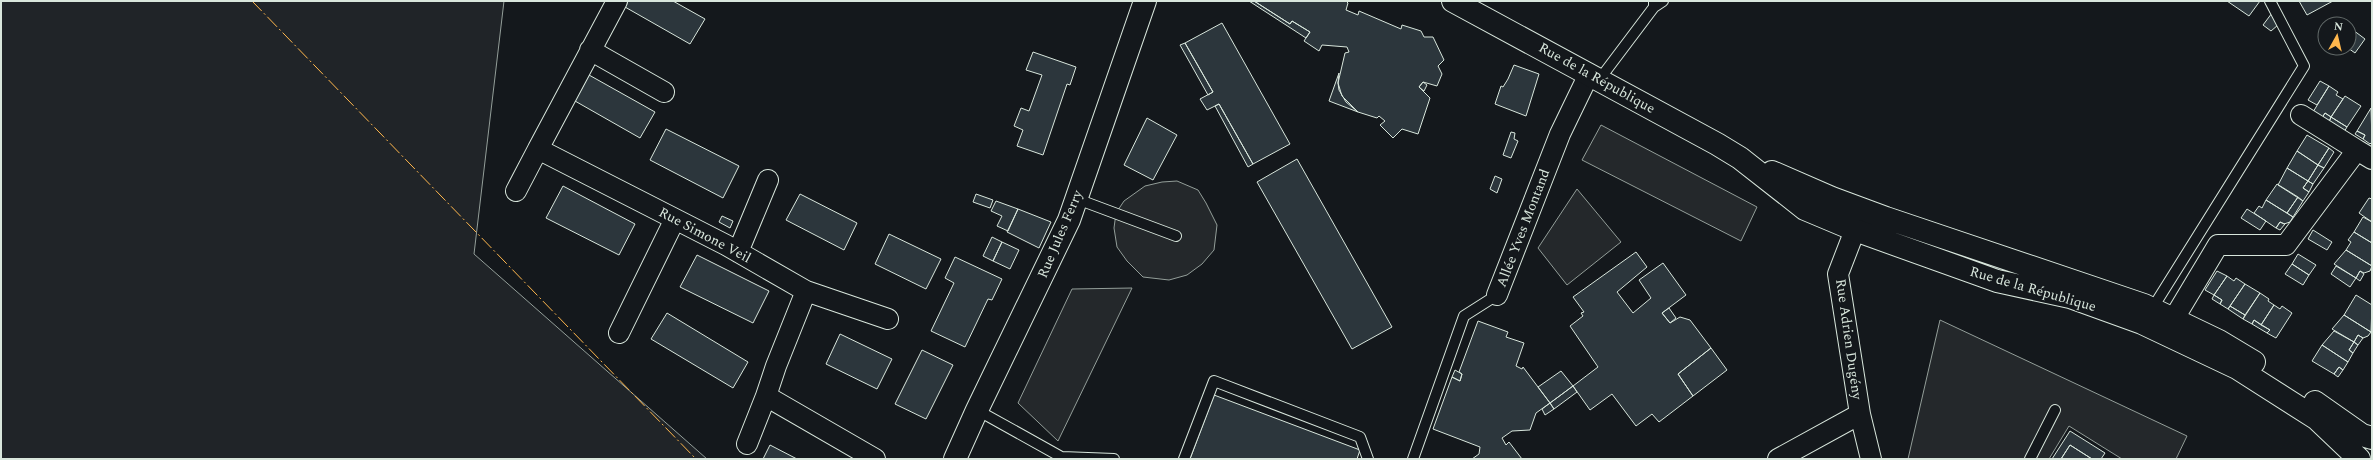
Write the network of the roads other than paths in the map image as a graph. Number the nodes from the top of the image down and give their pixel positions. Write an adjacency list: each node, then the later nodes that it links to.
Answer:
1 (617, 1): 7 (street)
2 (1145, 1): 16 (main road, Rue Jules Ferry)
3 (1453, 1): 8 (main road, Rue de la République)
4 (1663, 1): 6 (lane)
5 (2270, 1): 24 (lane)
6 (1654, 4): 8 (lane)
7 (590, 50): 9 (street); 11 (street)
8 (1594, 77): 13 (main road, Rue de la République); 23 (street, Allée Yves Montand)
9 (664, 92)
10 (2301, 115): 12 (street)
11 (538, 149): 15 (street); 18 (street, Rue Simone Veil)
12 (2364, 155): 26 (street)
13 (1740, 158): 17 (main road, Rue de la République); 19 (main road, Rue de la République)
14 (768, 180): 21 (street)
15 (516, 191)
16 (1077, 199): 20 (lane); 29 (main road, Rue Jules Ferry)
17 (1886, 218): 19 (street); 24 (main road, Rue de la République)
18 (675, 219): 21 (street, Rue Simone Veil); 27 (street)
19 (1855, 230): 24 (main road, Rue de la République); 31 (street, Rue Adrien Dugény)
20 (1176, 236)
21 (738, 252): 22 (street, Rue Simone Veil)
22 (806, 290): 25 (street, Rue Simone Veil); 28 (street)
23 (1497, 295): 40 (lane, Allée Yves Montand)
24 (2147, 316): 26 (main road, Rue de la République); 44 (main road, Rue de la République)
25 (888, 319)
26 (2173, 320): 32 (main road, Rue de la République)
27 (619, 333)
28 (766, 396): 33 (street); 35 (street)
29 (977, 410): 34 (lane); 36 (main road, Rue Jules Ferry)
30 (2055, 410): 43 (lane)
31 (1860, 414): 41 (street); 42 (street, Rue Adrien Dugény)
32 (2372, 438)
33 (747, 444)
34 (1064, 458): 37 (lane)
35 (875, 459)
36 (956, 459)
37 (1114, 459)
38 (1184, 459): 39 (lane)
39 (1368, 459)
40 (1414, 459)
41 (1778, 459)
42 (1871, 459)
43 (2030, 459)
44 (2359, 459)

